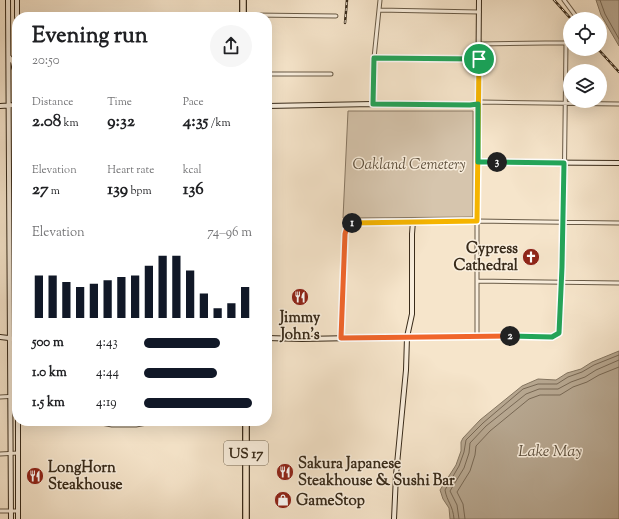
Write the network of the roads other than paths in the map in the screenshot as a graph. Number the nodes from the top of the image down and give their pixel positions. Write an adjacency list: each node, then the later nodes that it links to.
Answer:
1 (8, 0): 16 (street)
2 (17, 0): 8 (street)
3 (243, 0): 9 (highway)
4 (380, 0): 7 (street)
5 (479, 0): 10 (street)
6 (564, 0): 11 (street)
7 (379, 10): 10 (street); 17 (street)
8 (17, 12)
9 (243, 12)
10 (479, 12): 15 (street)
11 (573, 12)
12 (272, 16): 13 (street)
13 (336, 16)
14 (563, 43): 15 (street)
15 (479, 44): 18 (street)
16 (9, 58): 19 (street); 27 (street)
17 (374, 58): 18 (street); 23 (street)
18 (479, 59): 24 (street)
19 (12, 61)
20 (272, 74): 21 (street)
21 (331, 74)
22 (563, 103): 24 (street)
23 (373, 104): 24 (street); 29 (street)
24 (478, 104): 31 (street)
25 (607, 104): 26 (street)
26 (619, 104)
27 (10, 105): 28 (street); 43 (street)
28 (0, 106)
29 (272, 106)
30 (565, 108): 32 (street)
31 (478, 162): 32 (street); 35 (street)
32 (564, 163): 33 (street); 36 (street)
33 (619, 164)
34 (413, 221): 35 (street); 44 (street); 46 (street)
35 (477, 221): 36 (street); 38 (street)
36 (563, 223): 37 (street); 39 (street)
37 (619, 223)
38 (477, 281): 39 (street); 41 (street)
39 (561, 281): 40 (street); 41 (street)
40 (619, 283)
41 (477, 336): 44 (street)
42 (0, 337): 43 (street)
43 (10, 337): 48 (street)
44 (406, 337): 46 (street); 60 (street)
45 (272, 338): 46 (street)
46 (341, 338)
47 (0, 397): 48 (street)
48 (10, 397): 53 (street)
49 (18, 426): 51 (street)
50 (246, 426): 59 (highway, US 17)
51 (18, 453): 53 (street); 56 (street)
52 (0, 454): 53 (street)
53 (11, 454): 55 (street)
54 (0, 511): 55 (street)
55 (10, 511): 56 (street); 57 (street)
56 (18, 511): 58 (street)
57 (10, 519)
58 (18, 519)
59 (246, 519)
60 (394, 519)

